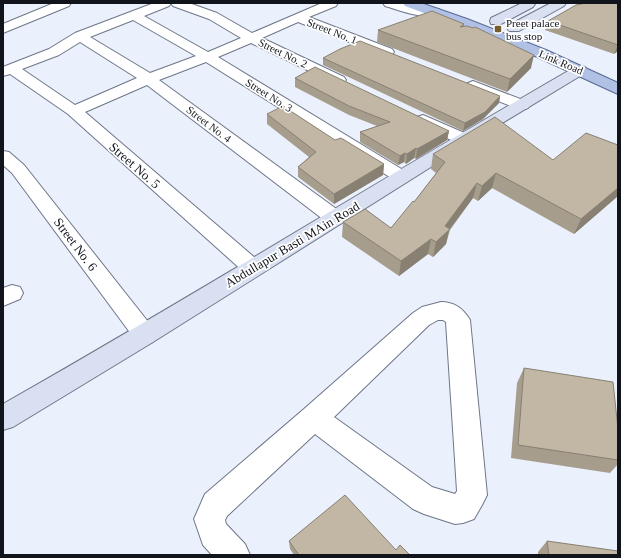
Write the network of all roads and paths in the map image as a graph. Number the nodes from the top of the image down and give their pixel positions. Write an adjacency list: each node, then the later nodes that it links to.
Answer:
1 (65, 3): 14 (street)
2 (164, 3): 10 (street)
3 (177, 3): 16 (street, Street No. 2)
4 (332, 3): 11 (street)
5 (389, 3): 9 (street)
6 (532, 3): 12 (street)
7 (414, 4): 9 (main road)
8 (556, 4): 13 (street)
9 (436, 6): 12 (main road, Link Road); 21 (main road, Link Road)
10 (134, 16): 15 (street); 18 (street, Street No. 3)
11 (299, 18): 16 (street); 19 (street, Street No. 1)
12 (496, 21): 13 (main road, Link Road)
13 (514, 28): 17 (main road, Link Road)
14 (3, 29)
15 (80, 36): 20 (street); 22 (street, Street No. 4)
16 (251, 38): 18 (street); 24 (street, Street No. 2)
17 (548, 42)
18 (207, 57): 22 (street); 31 (street, Street No. 3)
19 (403, 58)
20 (8, 70): 27 (street, Street No. 5)
21 (580, 70): 25 (main road, Link Road); 26 (street, Abdullapur Basti MAin Road)
22 (148, 79): 27 (street); 32 (street, Street No. 4)
23 (463, 82): 26 (street)
24 (352, 86)
25 (618, 89)
26 (522, 105): 29 (street, Abdullapur Basti MAin Road)
27 (74, 112): 33 (street, Street No. 5)
28 (408, 113): 29 (street)
29 (463, 139): 31 (street, Abdullapur Basti MAin Road)
30 (3, 156): 34 (street, Street No. 6)
31 (402, 177): 32 (street, Abdullapur Basti MAin Road)
32 (335, 218): 33 (street, Abdullapur Basti MAin Road)
33 (253, 268): 34 (street, Abdullapur Basti MAin Road)
34 (145, 335): 35 (street, Abdullapur Basti MAin Road)
35 (3, 418)
36 (314, 418): 36 (street); 37 (street)
37 (234, 555)

